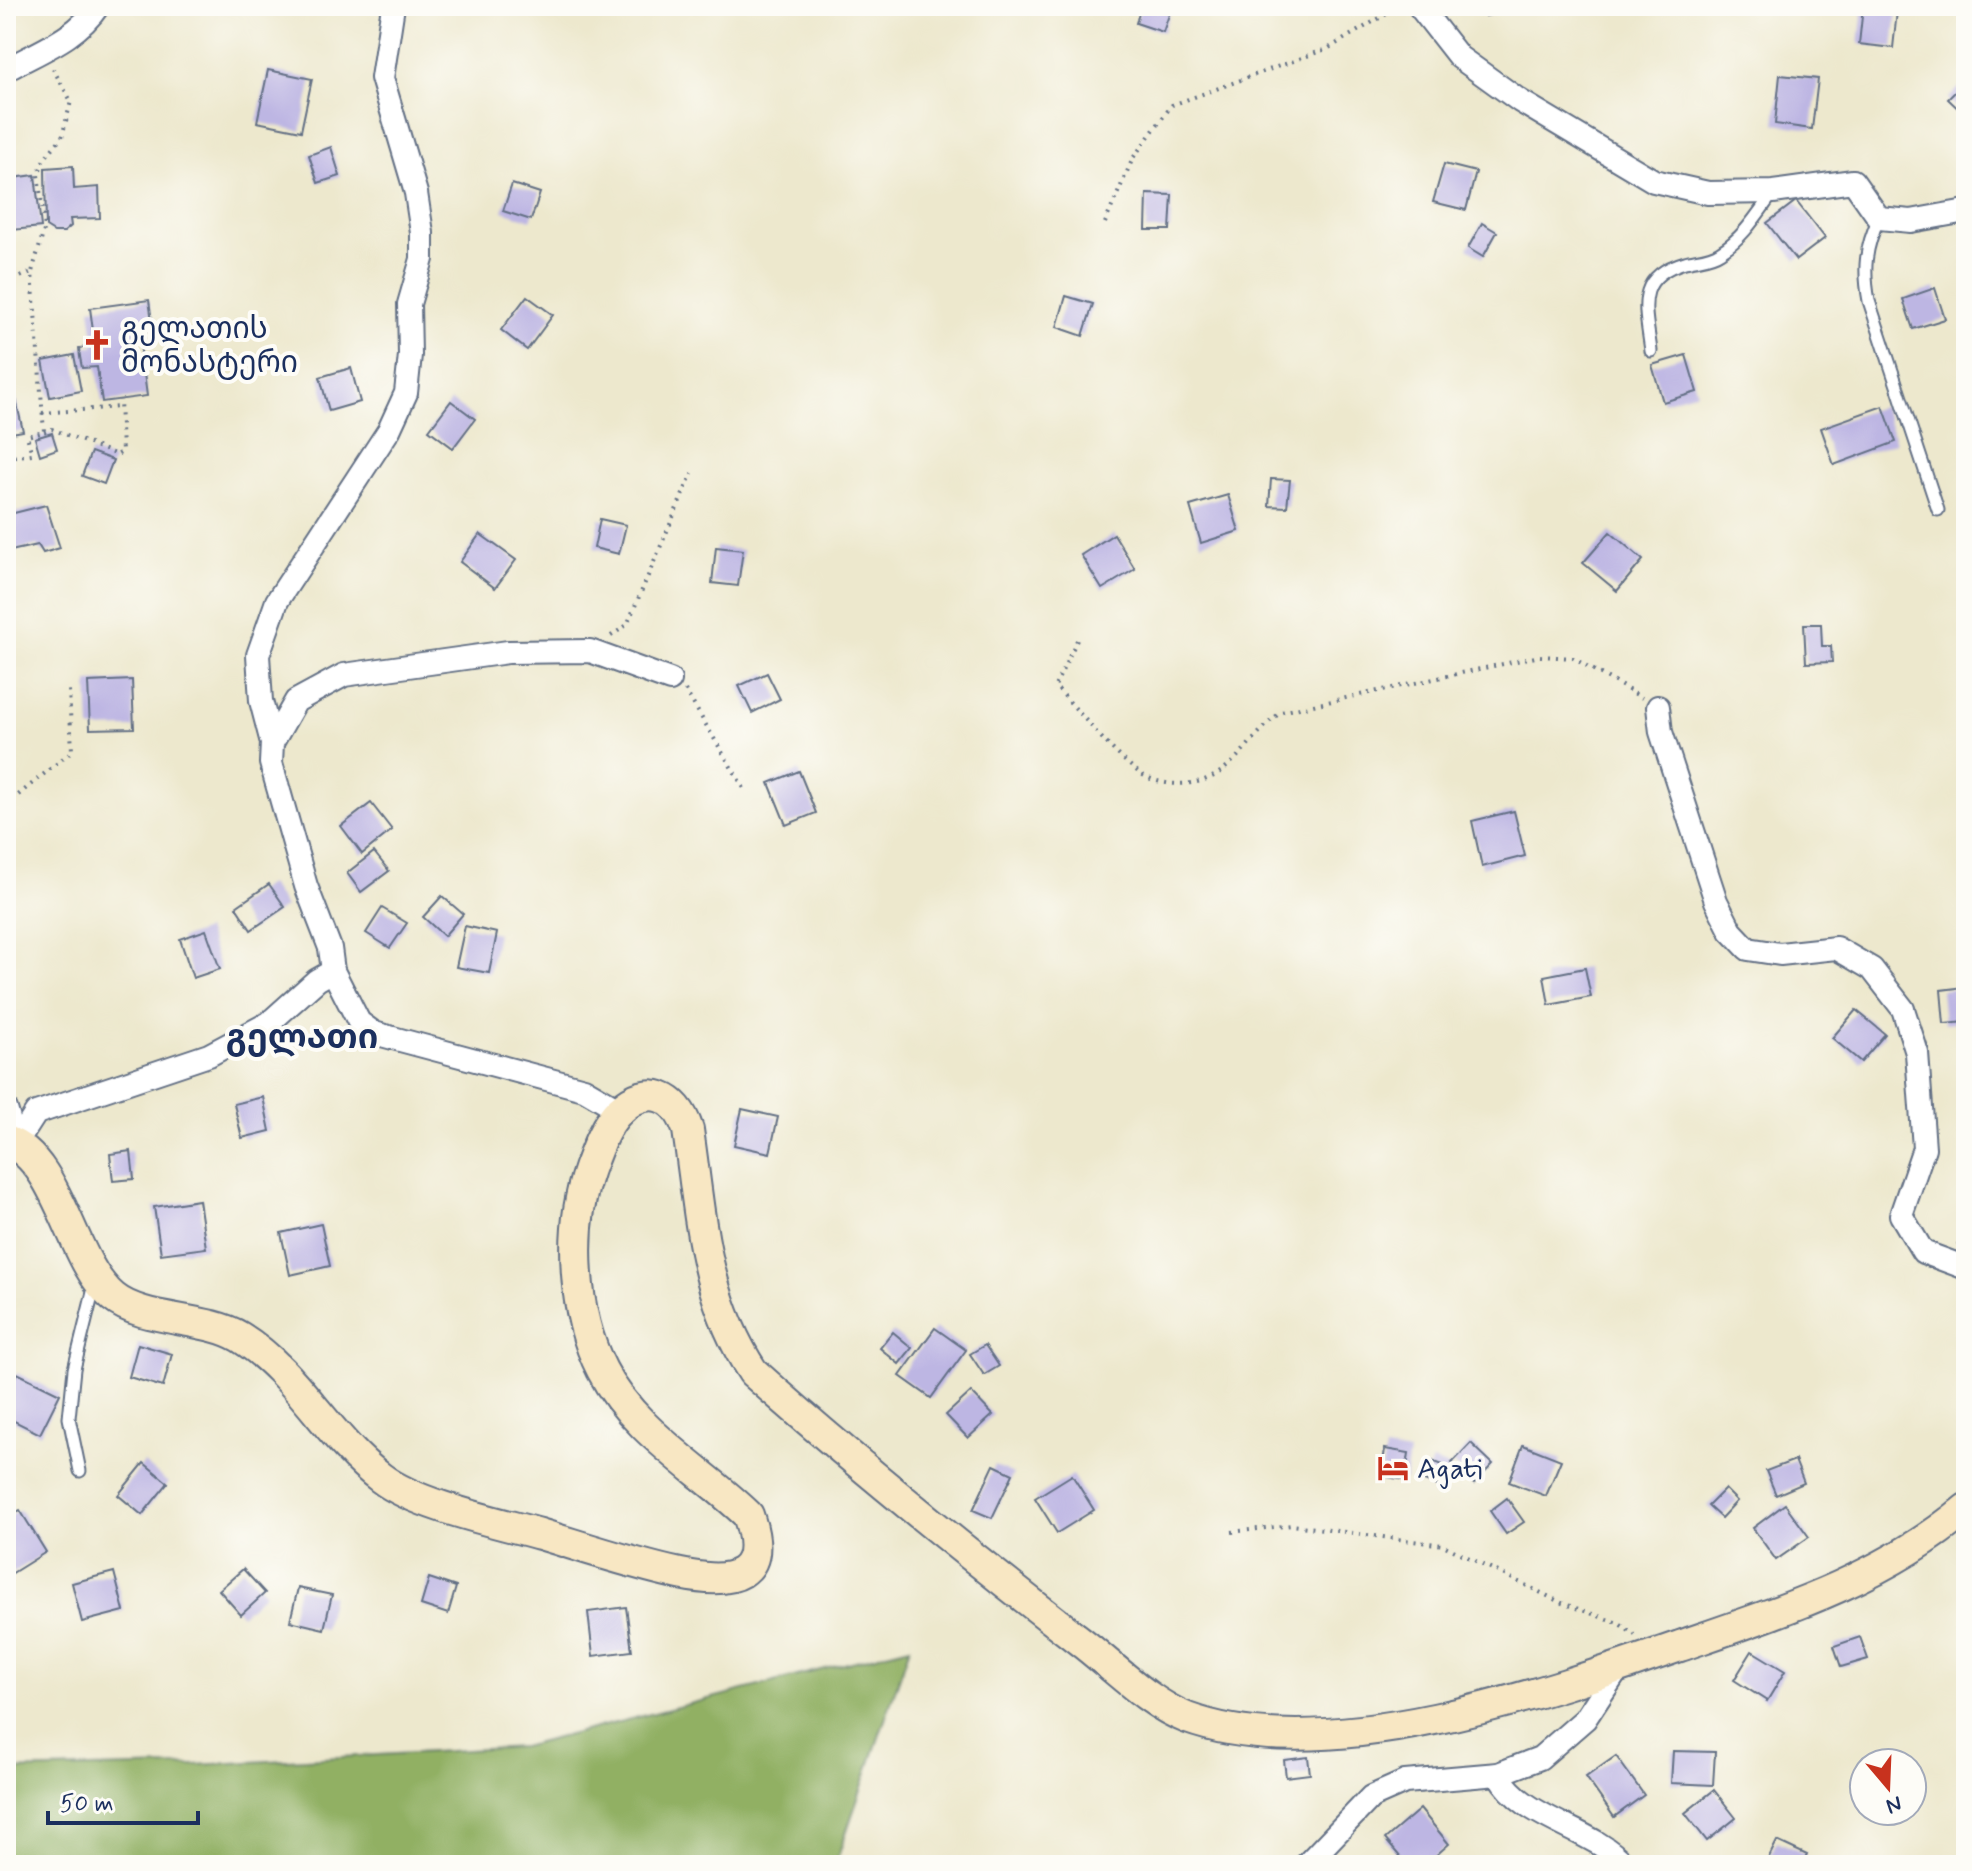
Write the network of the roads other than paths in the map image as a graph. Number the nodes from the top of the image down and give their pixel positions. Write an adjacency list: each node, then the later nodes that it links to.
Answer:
1 (98, 6): 4 (street)
2 (393, 6): 12 (street)
3 (1419, 6): 5 (street)
4 (6, 70)
5 (1773, 192): 7 (street); 8 (lane)
6 (1966, 211): 7 (street)
7 (1879, 218): 9 (lane)
8 (1651, 351)
9 (1938, 510)
10 (670, 680): 12 (street)
11 (1658, 707): 17 (street)
12 (272, 743): 13 (street)
13 (333, 971): 15 (street); 16 (street)
14 (6, 1109): 16 (street)
15 (620, 1110): 18 (street); 21 (street)
16 (11, 1142): 18 (street)
17 (1966, 1268)
18 (97, 1280): 19 (lane)
19 (80, 1471)
20 (1966, 1509): 21 (street)
21 (1618, 1669): 22 (street)
22 (1498, 1774): 23 (street); 24 (street)
23 (1306, 1865)
24 (1625, 1865)

